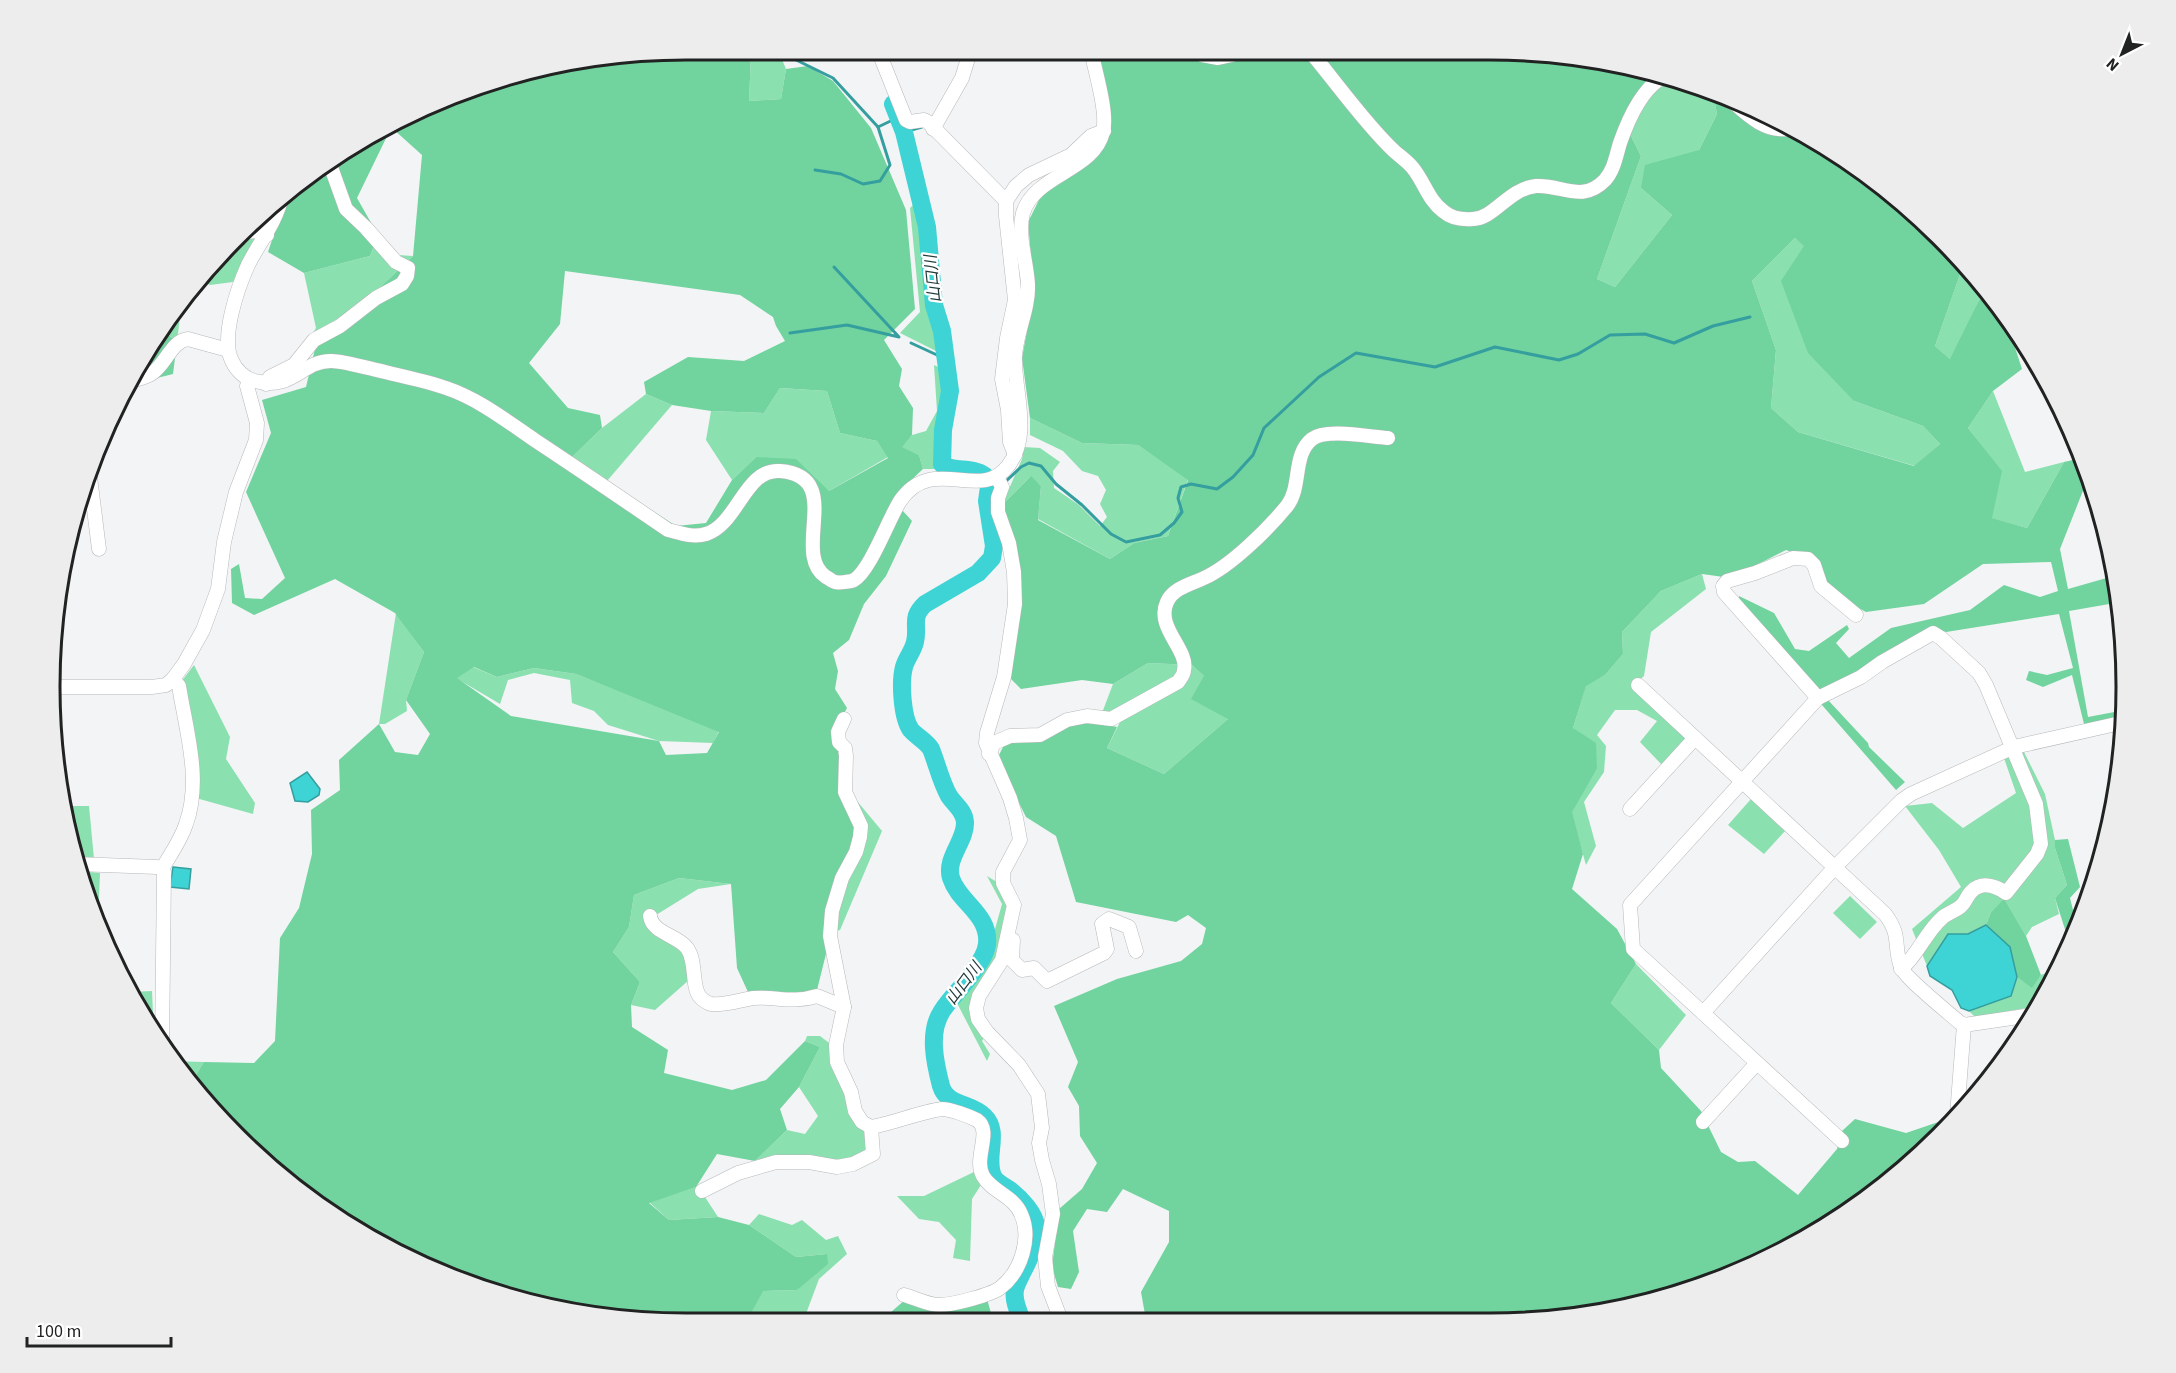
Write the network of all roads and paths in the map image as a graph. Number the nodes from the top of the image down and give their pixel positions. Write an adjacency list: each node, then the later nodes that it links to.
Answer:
1 (882, 60): 7 (street)
2 (967, 60): 7 (street)
3 (1093, 60): 9 (street)
4 (1317, 60): 5 (street)
5 (1656, 82)
6 (1759, 121): 8 (street)
7 (933, 129): 11 (street)
8 (1775, 129)
9 (1104, 131): 11 (street); 20 (street)
10 (332, 170): 18 (street)
11 (1006, 201): 20 (street)
12 (278, 211): 14 (street)
13 (256, 231): 14 (street)
14 (267, 235): 15 (street)
15 (228, 350): 16 (street); 17 (street)
16 (142, 377)
17 (249, 380): 18 (street); 25 (street)
18 (266, 384): 21 (street)
19 (1388, 438): 33 (street)
20 (1015, 455): 21 (street)
21 (999, 482): 33 (street)
22 (92, 490): 23 (street)
23 (99, 549)
24 (1856, 615): 28 (street)
25 (173, 679): 27 (street); 38 (street)
26 (1638, 685): 31 (street)
27 (60, 687)
28 (1818, 698): 32 (street); 34 (street)
29 (844, 719): 43 (street)
30 (2115, 725): 32 (street)
31 (1695, 738): 34 (street); 35 (street)
32 (2014, 747): 37 (street); 42 (street)
33 (989, 754): 40 (street)
34 (1741, 782): 37 (street); 44 (street)
35 (1630, 809)
36 (86, 864): 38 (street)
37 (1835, 867): 42 (street); 44 (street)
38 (162, 869): 47 (street)
39 (650, 916): 43 (street)
40 (1008, 935): 41 (street); 55 (street)
41 (1136, 951)
42 (1901, 969): 46 (street)
43 (844, 1007): 51 (street)
44 (1703, 1013): 48 (street)
45 (2022, 1017): 46 (street)
46 (1964, 1025): 49 (street)
47 (162, 1029)
48 (1757, 1063): 50 (street); 52 (street)
49 (1958, 1103)
50 (1703, 1122)
51 (871, 1126): 53 (street); 54 (street)
52 (1842, 1141)
53 (702, 1191)
54 (1025, 1249): 55 (street); 56 (street)
55 (1045, 1257): 57 (street)
56 (904, 1295)
57 (1058, 1313)

